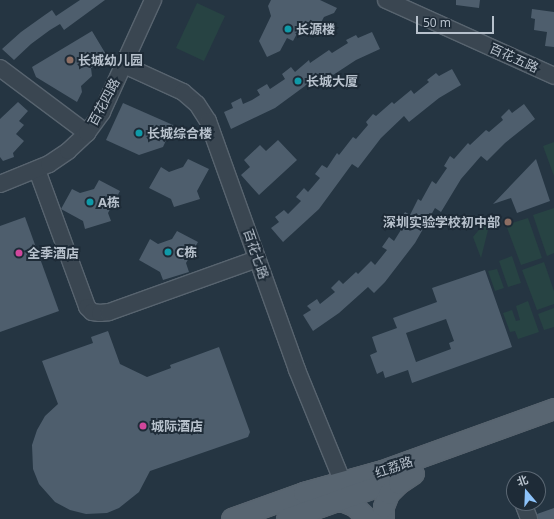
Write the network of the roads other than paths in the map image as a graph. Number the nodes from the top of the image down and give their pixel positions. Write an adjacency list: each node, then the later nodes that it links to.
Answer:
1 (153, 0): 4 (street, 百花四路)
2 (386, 0): 3 (street, 百花五路)
3 (412, 5): 6 (street, 百花五路)
4 (124, 65): 7 (street, 百花四路); 10 (street, 百花七路)
5 (0, 68): 7 (street)
6 (554, 76)
7 (87, 133): 8 (street, 百花四路)
8 (37, 170): 9 (street, 百花四路); 10 (street)
9 (0, 184)
10 (257, 259): 14 (street, 百花七路)
11 (554, 408): 14 (main road, 红荔路)
12 (554, 423): 13 (main road, 红荔路)
13 (414, 474): 15 (main road, 红荔路); 19 (main road)
14 (343, 482): 16 (main road, 红荔路)
15 (333, 502): 17 (main road, 红荔路); 18 (main road)
16 (232, 519)
17 (287, 519)
18 (368, 519)
19 (384, 519)

